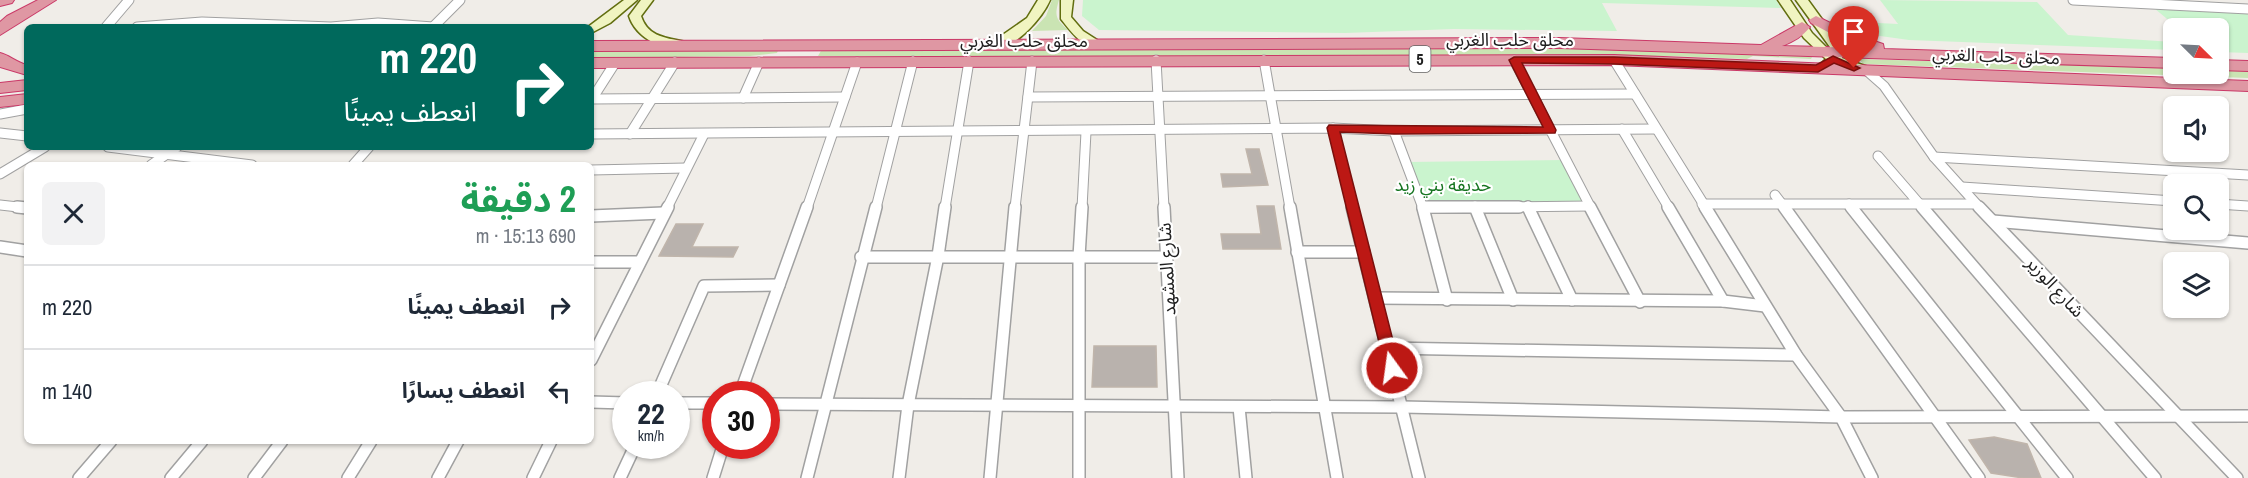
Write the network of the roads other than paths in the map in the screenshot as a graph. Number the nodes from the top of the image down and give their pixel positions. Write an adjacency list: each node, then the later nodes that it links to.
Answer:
1 (7, 0): 11 (highway)
2 (33, 0): 14 (highway)
3 (50, 0): 23 (highway)
4 (129, 0): 16 (street)
5 (460, 0): 21 (street)
6 (631, 0): 22 (main road)
7 (647, 0): 26 (main road)
8 (1044, 0): 25 (main road)
9 (1067, 0): 24 (main road)
10 (2073, 0): 13 (street)
11 (0, 3)
12 (1787, 4): 15 (main road); 15 (main road)
13 (2247, 9)
14 (0, 12)
15 (1807, 14): 29 (highway); 30 (main road); 30 (main road); 31 (highway)
16 (109, 24)
17 (176, 24): 18 (street)
18 (254, 24)
19 (366, 24): 20 (street)
20 (392, 24)
21 (436, 24)
22 (594, 28)
23 (0, 30)
24 (1093, 43): 25 (highway, محلق حلب الغربي / 5); 29 (highway, محلق حلب الغربي / 5)
25 (998, 44): 27 (highway, محلق حلب الغربي / 5)
26 (686, 45): 27 (highway, محلق حلب الغربي / 5); 28 (highway, محلق حلب الغربي / 5)
27 (790, 45): 45 (highway)
28 (594, 46)
29 (1747, 49): 30 (highway, محلق حلب الغربي / 5)
30 (1830, 54): 31 (highway, محلق حلب الغربي / 5); 49 (main road); 51 (main road)
31 (1930, 57): 46 (highway, محلق حلب الغربي / 5)
32 (0, 58): 50 (highway)
33 (1156, 60): 34 (highway, محلق حلب الغربي / 5); 39 (highway, محلق حلب الغربي / 5); 58 (street, شارع المشهد)
34 (1264, 60): 35 (highway, محلق حلب الغربي / 5); 56 (street)
35 (1514, 60): 36 (highway, محلق حلب الغربي / 5); 59 (street)
36 (1614, 60): 49 (highway, محلق حلب الغربي / 5); 55 (street)
37 (913, 61): 38 (highway, محلق حلب الغربي / 5); 42 (highway, محلق حلب الغربي / 5); 81 (street)
38 (969, 61): 39 (highway, محلق حلب الغربي / 5); 76 (street)
39 (1032, 61): 61 (street)
40 (675, 62): 44 (highway, محلق حلب الغربي / 5); 45 (highway, محلق حلب الغربي / 5); 62 (street)
41 (759, 62): 42 (highway, محلق حلب الغربي / 5); 45 (highway, محلق حلب الغربي / 5); 63 (street)
42 (857, 62): 60 (street)
43 (594, 63): 44 (highway, محلق حلب الغربي / 5)
44 (615, 63): 57 (street)
45 (724, 63)
46 (2163, 63)
47 (2229, 64): 48 (highway)
48 (2248, 65)
49 (1818, 68): 51 (highway, محلق حلب الغربي / 5)
50 (24, 69)
51 (1867, 71): 53 (highway, محلق حلب الغربي / 5); 92 (street, شارع الوزير)
52 (24, 84): 54 (highway)
53 (2248, 86)
54 (0, 88)
55 (1635, 94): 59 (street); 71 (street)
56 (1269, 95): 58 (street); 59 (street); 72 (street)
57 (594, 96)
58 (1158, 96): 61 (street); 74 (street, شارع المشهد)
59 (1534, 96): 73 (street)
60 (845, 97): 63 (street); 80 (street)
61 (1028, 97): 77 (street)
62 (653, 98): 63 (street); 65 (street); 83 (street)
63 (743, 98)
64 (24, 99): 66 (highway)
65 (594, 99)
66 (0, 102)
67 (24, 110): 68 (street)
68 (0, 114)
69 (1334, 128): 72 (street); 75 (street); 125 (street)
70 (1622, 129): 71 (street); 73 (street); 138 (street)
71 (1656, 129): 106 (street)
72 (1276, 130): 74 (street); 124 (street)
73 (1550, 130): 75 (street); 112 (street)
74 (1160, 131): 78 (street); 130 (street, شارع المشهد)
75 (1394, 131): 117 (street)
76 (956, 132): 77 (street); 81 (street); 126 (street)
77 (1022, 132): 78 (street); 127 (street)
78 (1086, 132): 129 (street)
79 (0, 133): 85 (street)
80 (834, 133): 81 (street); 84 (street); 133 (street)
81 (895, 133): 128 (street)
82 (594, 134): 83 (street)
83 (630, 134): 84 (street)
84 (704, 134): 97 (street)
85 (24, 136)
86 (39, 150): 96 (street)
87 (133, 150): 90 (street)
88 (172, 150): 90 (street)
89 (366, 150): 95 (street)
90 (166, 154): 93 (street); 94 (street)
91 (1878, 156): 108 (street)
92 (1934, 157): 101 (street); 102 (street, شارع الوزير)
93 (155, 162)
94 (229, 162)
95 (356, 162)
96 (5, 167): 98 (street); 100 (street)
97 (686, 168): 99 (street); 118 (street)
98 (24, 170)
99 (594, 170)
100 (0, 174)
101 (2248, 175)
102 (1962, 187): 104 (street); 109 (street, شارع الوزير)
103 (1776, 195): 115 (street)
104 (2163, 200)
105 (0, 204): 116 (street)
106 (1702, 204): 115 (street); 140 (street)
107 (1849, 204): 108 (street); 115 (street); 157 (street)
108 (1918, 204): 109 (street); 161 (street)
109 (1977, 204): 120 (street, شارع الوزير)
110 (2229, 205): 113 (street)
111 (1528, 206): 112 (street); 114 (street); 137 (street)
112 (1590, 206): 139 (street)
113 (2248, 206)
114 (1475, 207): 117 (street); 136 (street)
115 (1784, 207): 162 (street)
116 (24, 208)
117 (1423, 208): 135 (street)
118 (663, 213): 119 (street); 132 (street)
119 (594, 216)
120 (1993, 221): 121 (street); 158 (street, شارع الوزير)
121 (2248, 243)
122 (0, 247): 123 (street)
123 (24, 251)
124 (1297, 252): 125 (street); 154 (street)
125 (1364, 252): 134 (street)
126 (938, 256): 127 (street); 128 (street); 150 (street)
127 (1011, 256): 129 (street); 151 (street)
128 (861, 257): 149 (street)
129 (1079, 257): 130 (street); 152 (street)
130 (1167, 257): 153 (street, شارع المشهد)
131 (594, 262): 132 (street)
132 (638, 262): 142 (street)
133 (779, 285): 144 (street); 145 (street)
134 (1376, 298): 135 (street); 141 (street)
135 (1447, 300): 136 (street)
136 (1513, 300): 137 (street)
137 (1572, 300): 139 (street)
138 (1723, 301): 139 (street); 140 (street)
139 (1640, 302)
140 (1765, 306): 143 (street)
141 (1387, 348): 143 (street); 156 (street)
142 (594, 354)
143 (1796, 355): 160 (street)
144 (663, 381)
145 (745, 381)
146 (594, 402): 147 (street)
147 (612, 403)
148 (780, 404): 149 (street)
149 (825, 404): 150 (street); 179 (street)
150 (908, 405): 151 (street); 180 (street)
151 (998, 405): 152 (street); 181 (street)
152 (1080, 406): 153 (street); 182 (street)
153 (1174, 406): 155 (street); 183 (street, شارع المشهد)
154 (1325, 406): 155 (street); 156 (street); 185 (street)
155 (1239, 407): 184 (street)
156 (1402, 407): 160 (street); 186 (street)
157 (2018, 416): 161 (street); 162 (street); 189 (street)
158 (2177, 416): 159 (street); 161 (street); 191 (street, شارع الوزير)
159 (2248, 416)
160 (1841, 417): 162 (street); 187 (street)
161 (2101, 417): 190 (street)
162 (1935, 418): 188 (street)
163 (108, 444): 171 (street)
164 (199, 444): 172 (street)
165 (280, 444): 173 (street)
166 (369, 444): 174 (street)
167 (457, 444): 175 (street)
168 (550, 444): 176 (street)
169 (629, 459): 177 (street)
170 (719, 459): 178 (street)
171 (79, 478)
172 (171, 478)
173 (254, 478)
174 (348, 478)
175 (438, 478)
176 (533, 478)
177 (620, 478)
178 (712, 478)
179 (807, 478)
180 (899, 478)
181 (990, 478)
182 (1079, 478)
183 (1178, 478)
184 (1246, 478)
185 (1337, 478)
186 (1419, 478)
187 (1872, 478)
188 (1979, 478)
189 (2067, 478)
190 (2155, 478)
191 (2237, 478)

